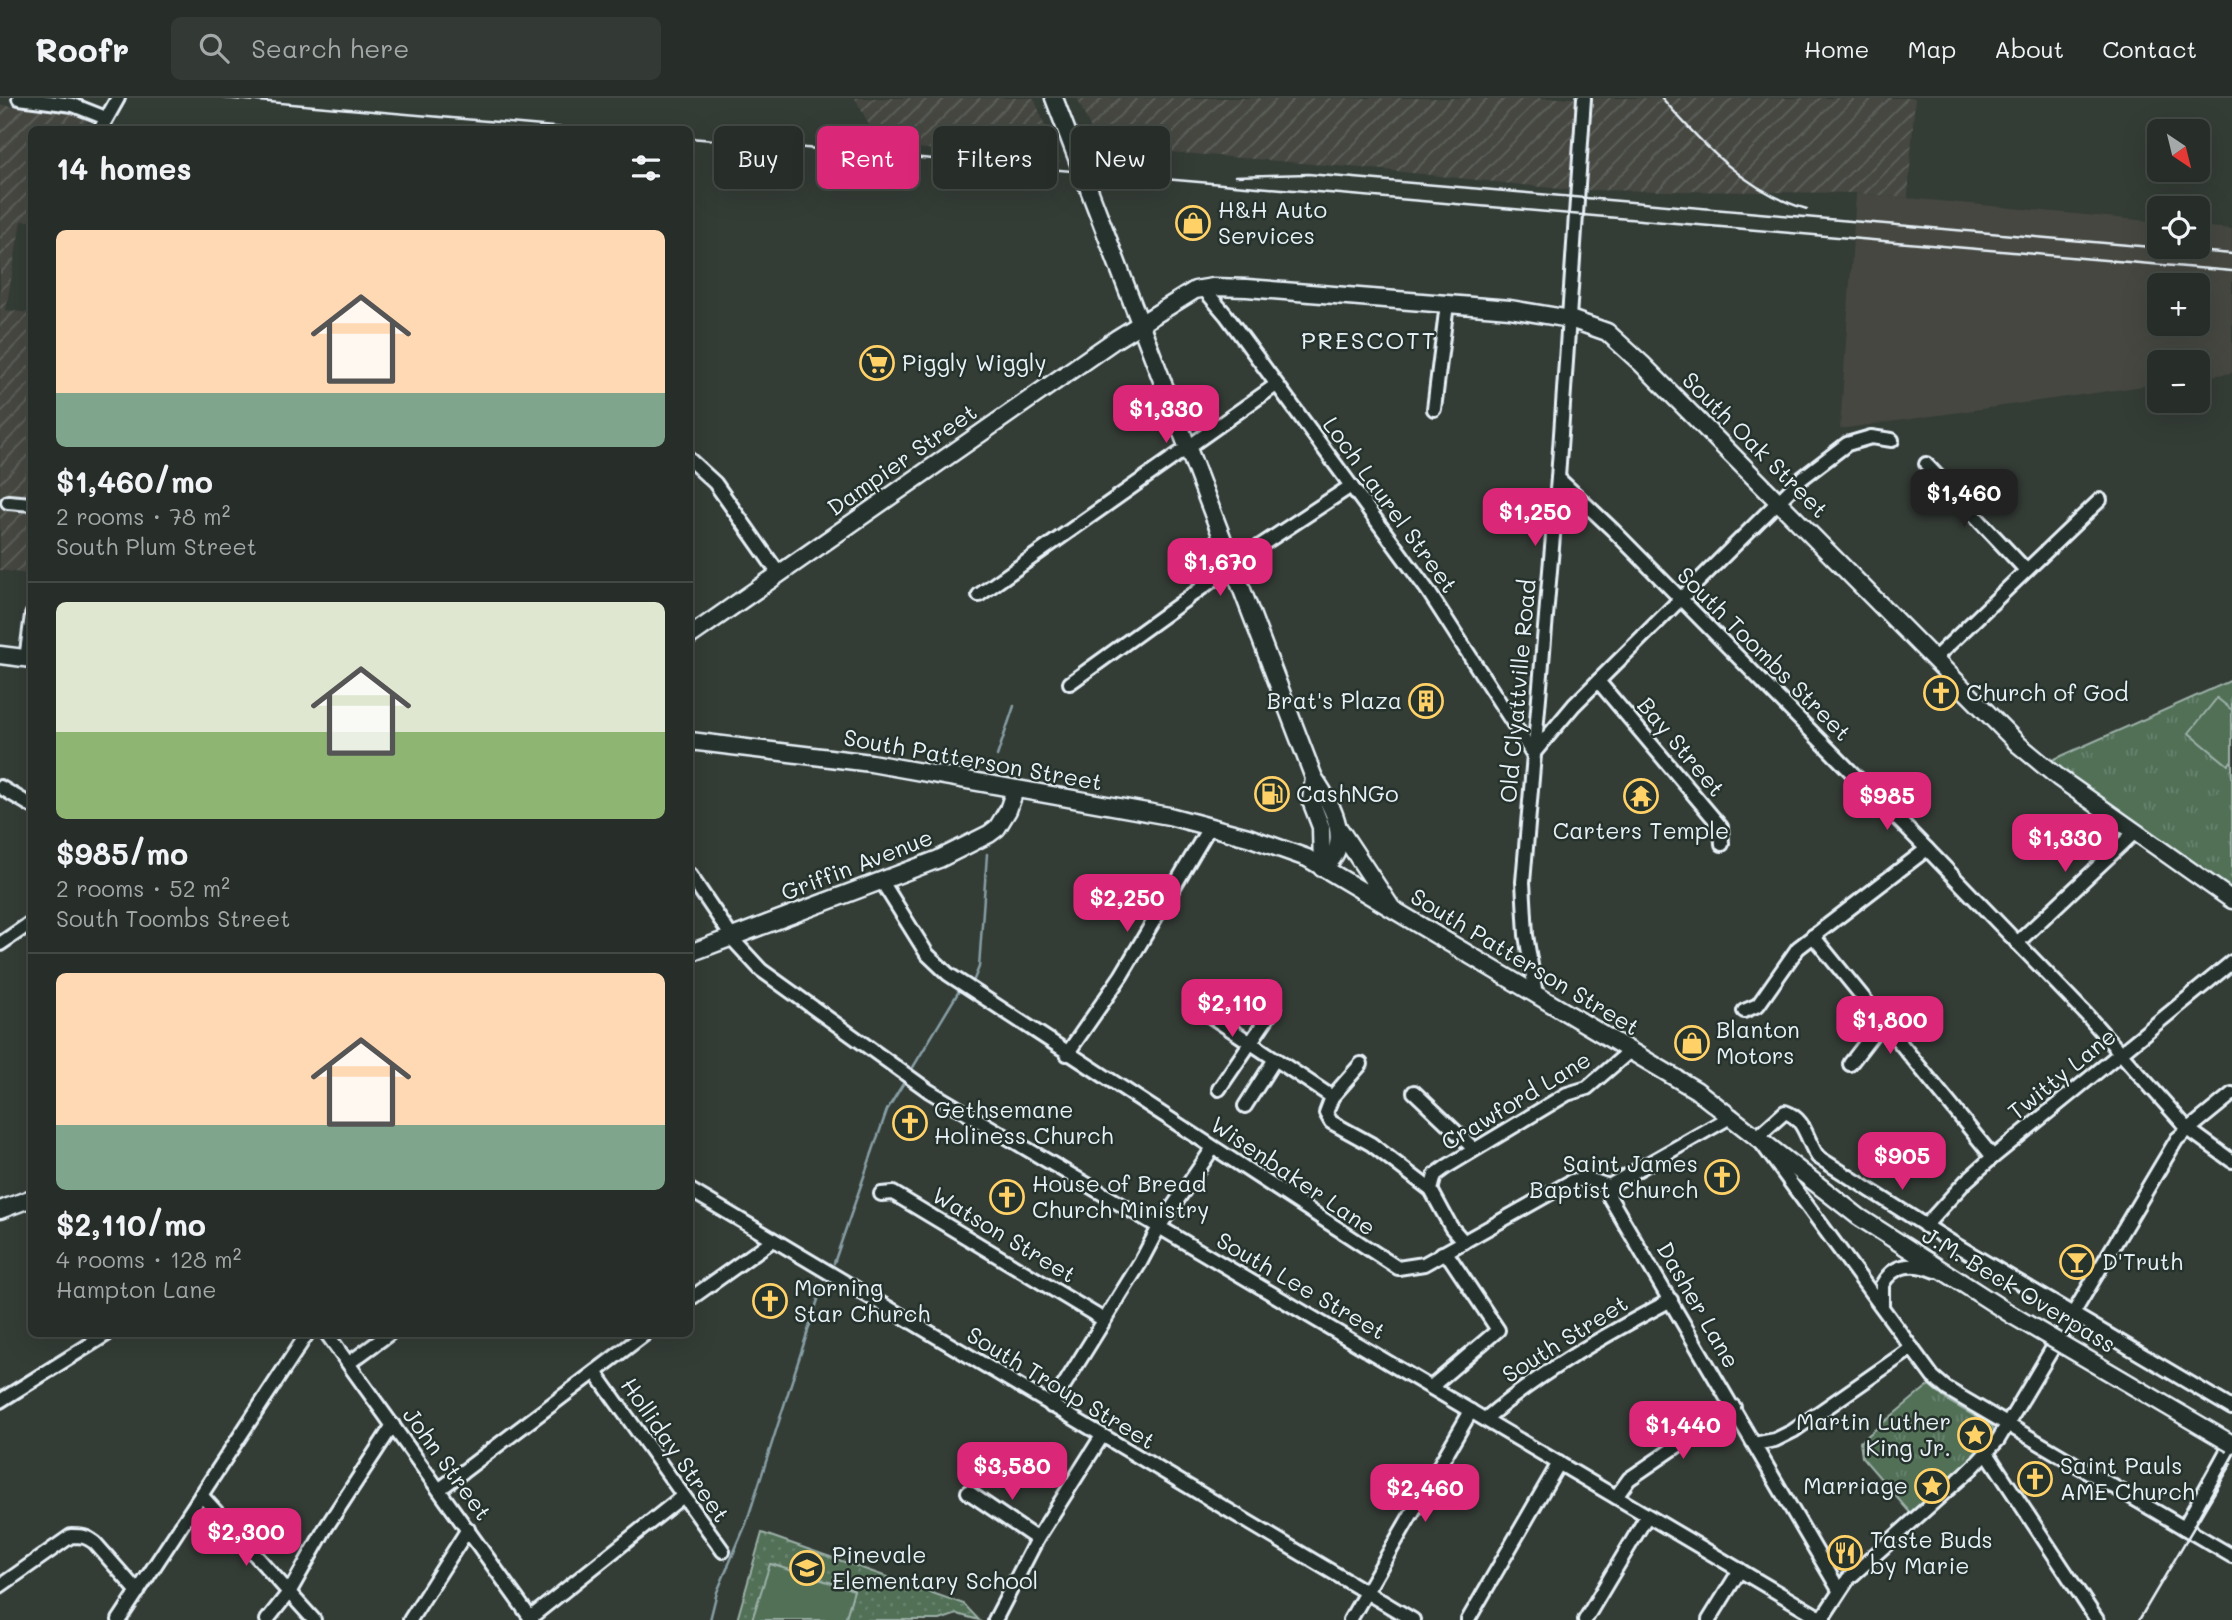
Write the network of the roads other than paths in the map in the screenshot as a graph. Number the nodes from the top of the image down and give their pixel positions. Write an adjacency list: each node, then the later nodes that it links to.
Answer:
1 (19, 98): 5 (street)
2 (118, 98): 5 (street)
3 (1054, 98): 9 (main road)
4 (1584, 98): 8 (street, Old Clyattville Road)
5 (103, 124)
6 (1203, 288): 7 (main road, South Oak Street); 9 (main road, South Oak Street); 10 (street, Loch Laurel Street)
7 (1447, 304): 8 (main road, South Oak Street); 11 (street)
8 (1570, 318): 16 (street, Old Clyattville Road); 19 (main road, South Oak Street)
9 (1142, 323): 13 (main road); 24 (main road, Dampier Street)
10 (1276, 385): 13 (street); 17 (street, Loch Laurel Street)
11 (1434, 409)
12 (1892, 440): 19 (street)
13 (1186, 448): 22 (main road); 25 (street)
14 (693, 463): 24 (street)
15 (1926, 464): 23 (street)
16 (1558, 478): 26 (street, South Toombs Street); 34 (street, Old Clyattville Road)
17 (1351, 486): 22 (street); 34 (street, Loch Laurel Street)
18 (2100, 500): 23 (street)
19 (1777, 501): 26 (street); 29 (main road, South Oak Street)
20 (8, 502): 21 (street)
21 (28, 504)
22 (1234, 568): 32 (street); 39 (main road)
23 (2025, 570): 29 (street)
24 (779, 574): 27 (main road, Dampier Street)
25 (979, 595)
26 (1679, 598): 31 (street); 42 (street, South Toombs Street)
27 (693, 634)
28 (0, 655): 30 (main road)
29 (1935, 658): 40 (main road, South Oak Street)
30 (28, 659)
31 (1598, 681): 34 (street); 41 (street, Bay Street)
32 (1070, 683)
33 (693, 741): 36 (main road, South Patterson Street)
34 (1533, 754): 56 (street, Old Clyattville Road)
35 (0, 787): 37 (street)
36 (1016, 790): 38 (main road, South Patterson Street); 46 (main road, Griffin Avenue)
37 (28, 804)
38 (1210, 826): 43 (main road, South Patterson Street); 63 (street)
39 (1329, 826): 43 (main road); 44 (main road); 48 (main road)
40 (2135, 832): 47 (main road, South Oak Street); 52 (street)
41 (1722, 845)
42 (1927, 849): 50 (street); 52 (street, South Toombs Street)
43 (1290, 851): 44 (main road, South Patterson Street)
44 (1322, 868): 48 (main road, South Patterson Street)
45 (693, 879): 51 (street, South Lee Street)
46 (881, 880): 51 (main road, Griffin Avenue); 63 (street, Wisenbaker Lane)
47 (2232, 900)
48 (1395, 912): 56 (main road, South Patterson Street)
49 (28, 925): 53 (street)
50 (1813, 936): 58 (street); 60 (street)
51 (732, 937): 54 (main road, Griffin Avenue); 87 (street, South Lee Street)
52 (2017, 943): 64 (street, South Toombs Street)
53 (0, 944)
54 (693, 952)
55 (2232, 962): 64 (street, Twitty Lane)
56 (1536, 995): 62 (main road, South Patterson Street)
57 (1274, 1008): 61 (street)
58 (1744, 1011)
59 (1212, 1017): 61 (street)
60 (1883, 1021): 67 (street); 78 (street)
61 (1250, 1042): 65 (street); 68 (street)
62 (1630, 1051): 73 (main road, South Patterson Street); 77 (street, Crawford Lane)
63 (1067, 1054): 76 (street, Wisenbaker Lane)
64 (2122, 1054): 74 (street, South Toombs Street); 78 (street, Twitty Lane)
65 (1275, 1059): 71 (street); 72 (street)
66 (1361, 1064): 71 (street)
67 (1850, 1064)
68 (1219, 1089)
69 (1414, 1092): 77 (street)
70 (2232, 1094): 74 (street)
71 (1332, 1097): 81 (street)
72 (1245, 1105)
73 (1732, 1116): 75 (main road, South Patterson Street); 80 (street)
74 (2188, 1129): 79 (street, South Toombs Street); 95 (street)
75 (1757, 1137): 86 (street); 91 (main road, J.M. Beck Overpass); 94 (street)
76 (1213, 1148): 87 (street); 90 (street, Wisenbaker Lane)
77 (1474, 1149): 81 (street, Crawford Lane)
78 (1993, 1157): 86 (street, Twitty Lane)
79 (2232, 1161)
80 (1609, 1186): 89 (street, Wisenbaker Lane); 93 (street, Dasher Lane)
81 (1431, 1190): 89 (street)
82 (693, 1192): 88 (street, South Troup Street)
83 (881, 1194): 96 (street, Watson Street)
84 (28, 1200): 85 (main road)
85 (0, 1210)
86 (1926, 1226): 95 (street)
87 (1159, 1227): 96 (street); 105 (street, South Lee Street)
88 (774, 1240): 92 (street); 107 (street, South Troup Street)
89 (1464, 1242): 90 (street, Wisenbaker Lane)
90 (1442, 1253): 105 (street)
91 (1943, 1274): 94 (street); 115 (main road, J.M. Beck Overpass, bridge)
92 (693, 1297)
93 (1671, 1300): 108 (street, Dasher Lane); 111 (street, South Street)
94 (1882, 1306): 102 (street)
95 (2073, 1315): 109 (street); 113 (street)
96 (1104, 1320): 107 (street)
97 (102, 1337): 106 (street)
98 (305, 1337): 121 (street)
99 (329, 1337): 103 (street, John Street)
100 (385, 1337): 103 (street)
101 (641, 1337): 104 (street)
102 (1912, 1348): 113 (street); 116 (street)
103 (349, 1363): 112 (street, John Street)
104 (595, 1372): 119 (street); 122 (street, Holliday Street)
105 (1431, 1387): 110 (street, South Lee Street)
106 (0, 1401)
107 (1051, 1406): 114 (street, South Troup Street)
108 (1734, 1407): 116 (street, Dasher Lane); 123 (street)
109 (2232, 1408)
110 (1471, 1411): 111 (street, South Lee Street); 135 (street)
111 (1485, 1419): 118 (street, South Lee Street)
112 (393, 1425): 119 (street, John Street); 133 (street)
113 (2009, 1425): 117 (street); 125 (street)
114 (1102, 1436): 127 (street); 135 (street, South Troup Street)
115 (2232, 1443): 125 (street)
116 (1754, 1444): 132 (street, Dasher Lane)
117 (1987, 1453): 132 (street); 148 (street)
118 (1559, 1464): 123 (street, South Lee Street); 144 (street)
119 (440, 1489): 126 (street, John Street)
120 (968, 1492): 127 (street)
121 (201, 1494): 133 (street); 134 (street)
122 (683, 1496): 128 (street, Holliday Street); 136 (street)
123 (1616, 1497): 124 (street, South Lee Street)
124 (1647, 1516): 130 (street, South Lee Street); 145 (street)
125 (2184, 1528): 129 (street)
126 (468, 1529): 136 (street, John Street); 140 (street)
127 (1037, 1539): 141 (street)
128 (723, 1551)
129 (2232, 1556)
130 (1740, 1570): 146 (street); 147 (street, South Lee Street)
131 (0, 1586): 134 (street)
132 (1839, 1590): 147 (street)
133 (290, 1591): 138 (street); 139 (street)
134 (138, 1592): 137 (street)
135 (1366, 1592): 142 (street); 143 (street, South Troup Street)
136 (531, 1619)
137 (119, 1620)
138 (267, 1620)
139 (314, 1620)
140 (410, 1620)
141 (995, 1620)
142 (1350, 1620)
143 (1413, 1620)
144 (1468, 1620)
145 (1585, 1620)
146 (1710, 1620)
147 (1823, 1620)
148 (2097, 1620)

